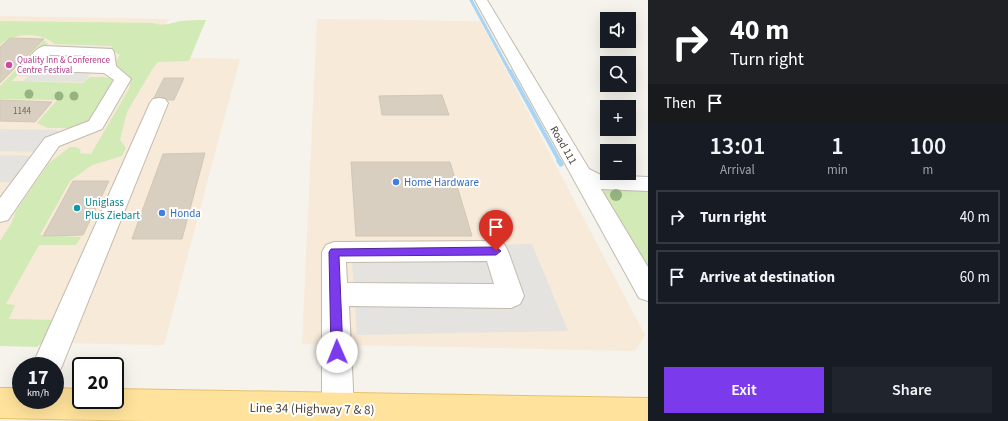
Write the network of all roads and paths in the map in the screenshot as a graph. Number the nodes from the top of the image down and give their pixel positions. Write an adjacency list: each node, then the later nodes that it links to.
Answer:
1 (481, 0): 4 (street, Road 111)
2 (108, 68): 6 (street)
3 (159, 103): 9 (street)
4 (581, 174): 5 (street); 7 (street, Road 111)
5 (648, 184)
6 (0, 214)
7 (648, 290)
8 (336, 294): 8 (street); 13 (street)
9 (51, 357)
10 (0, 403): 11 (main road, Line 34 (Highway 7 & 8))
11 (12, 403)
12 (64, 403): 13 (main road, Line 34 (Highway 7 & 8))
13 (338, 409): 14 (main road, Line 34 (Highway 7 & 8))
14 (648, 414)

